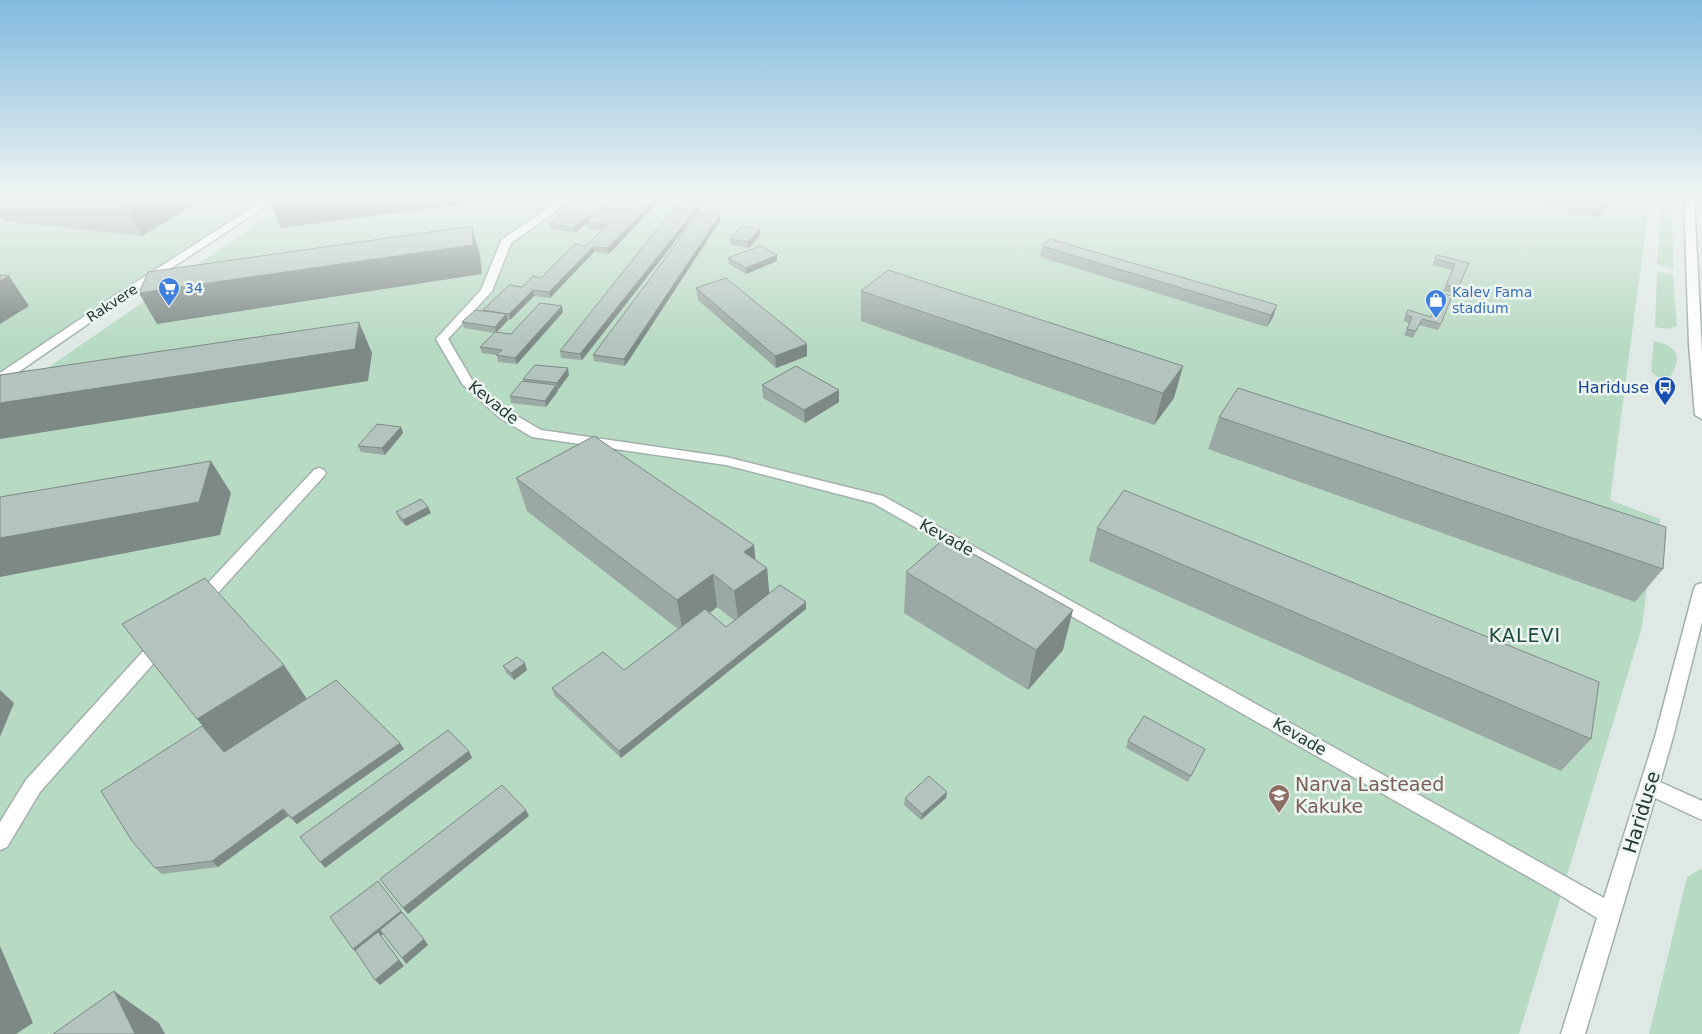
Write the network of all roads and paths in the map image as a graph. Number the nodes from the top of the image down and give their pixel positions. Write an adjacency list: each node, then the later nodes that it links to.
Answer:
1 (201, 245): 4 (street, Rakvere)
2 (505, 245): 13 (street, Kevade)
3 (1691, 245): 5 (street)
4 (0, 378)
5 (1702, 415)
6 (319, 473): 8 (street)
7 (1702, 589): 10 (street, Hariduse)
8 (190, 612)
9 (170, 633): 12 (street)
10 (1649, 786): 11 (street); 13 (street, Hariduse)
11 (1702, 811)
12 (0, 840)
13 (1609, 913): 14 (street, Hariduse)
14 (1573, 1034)

